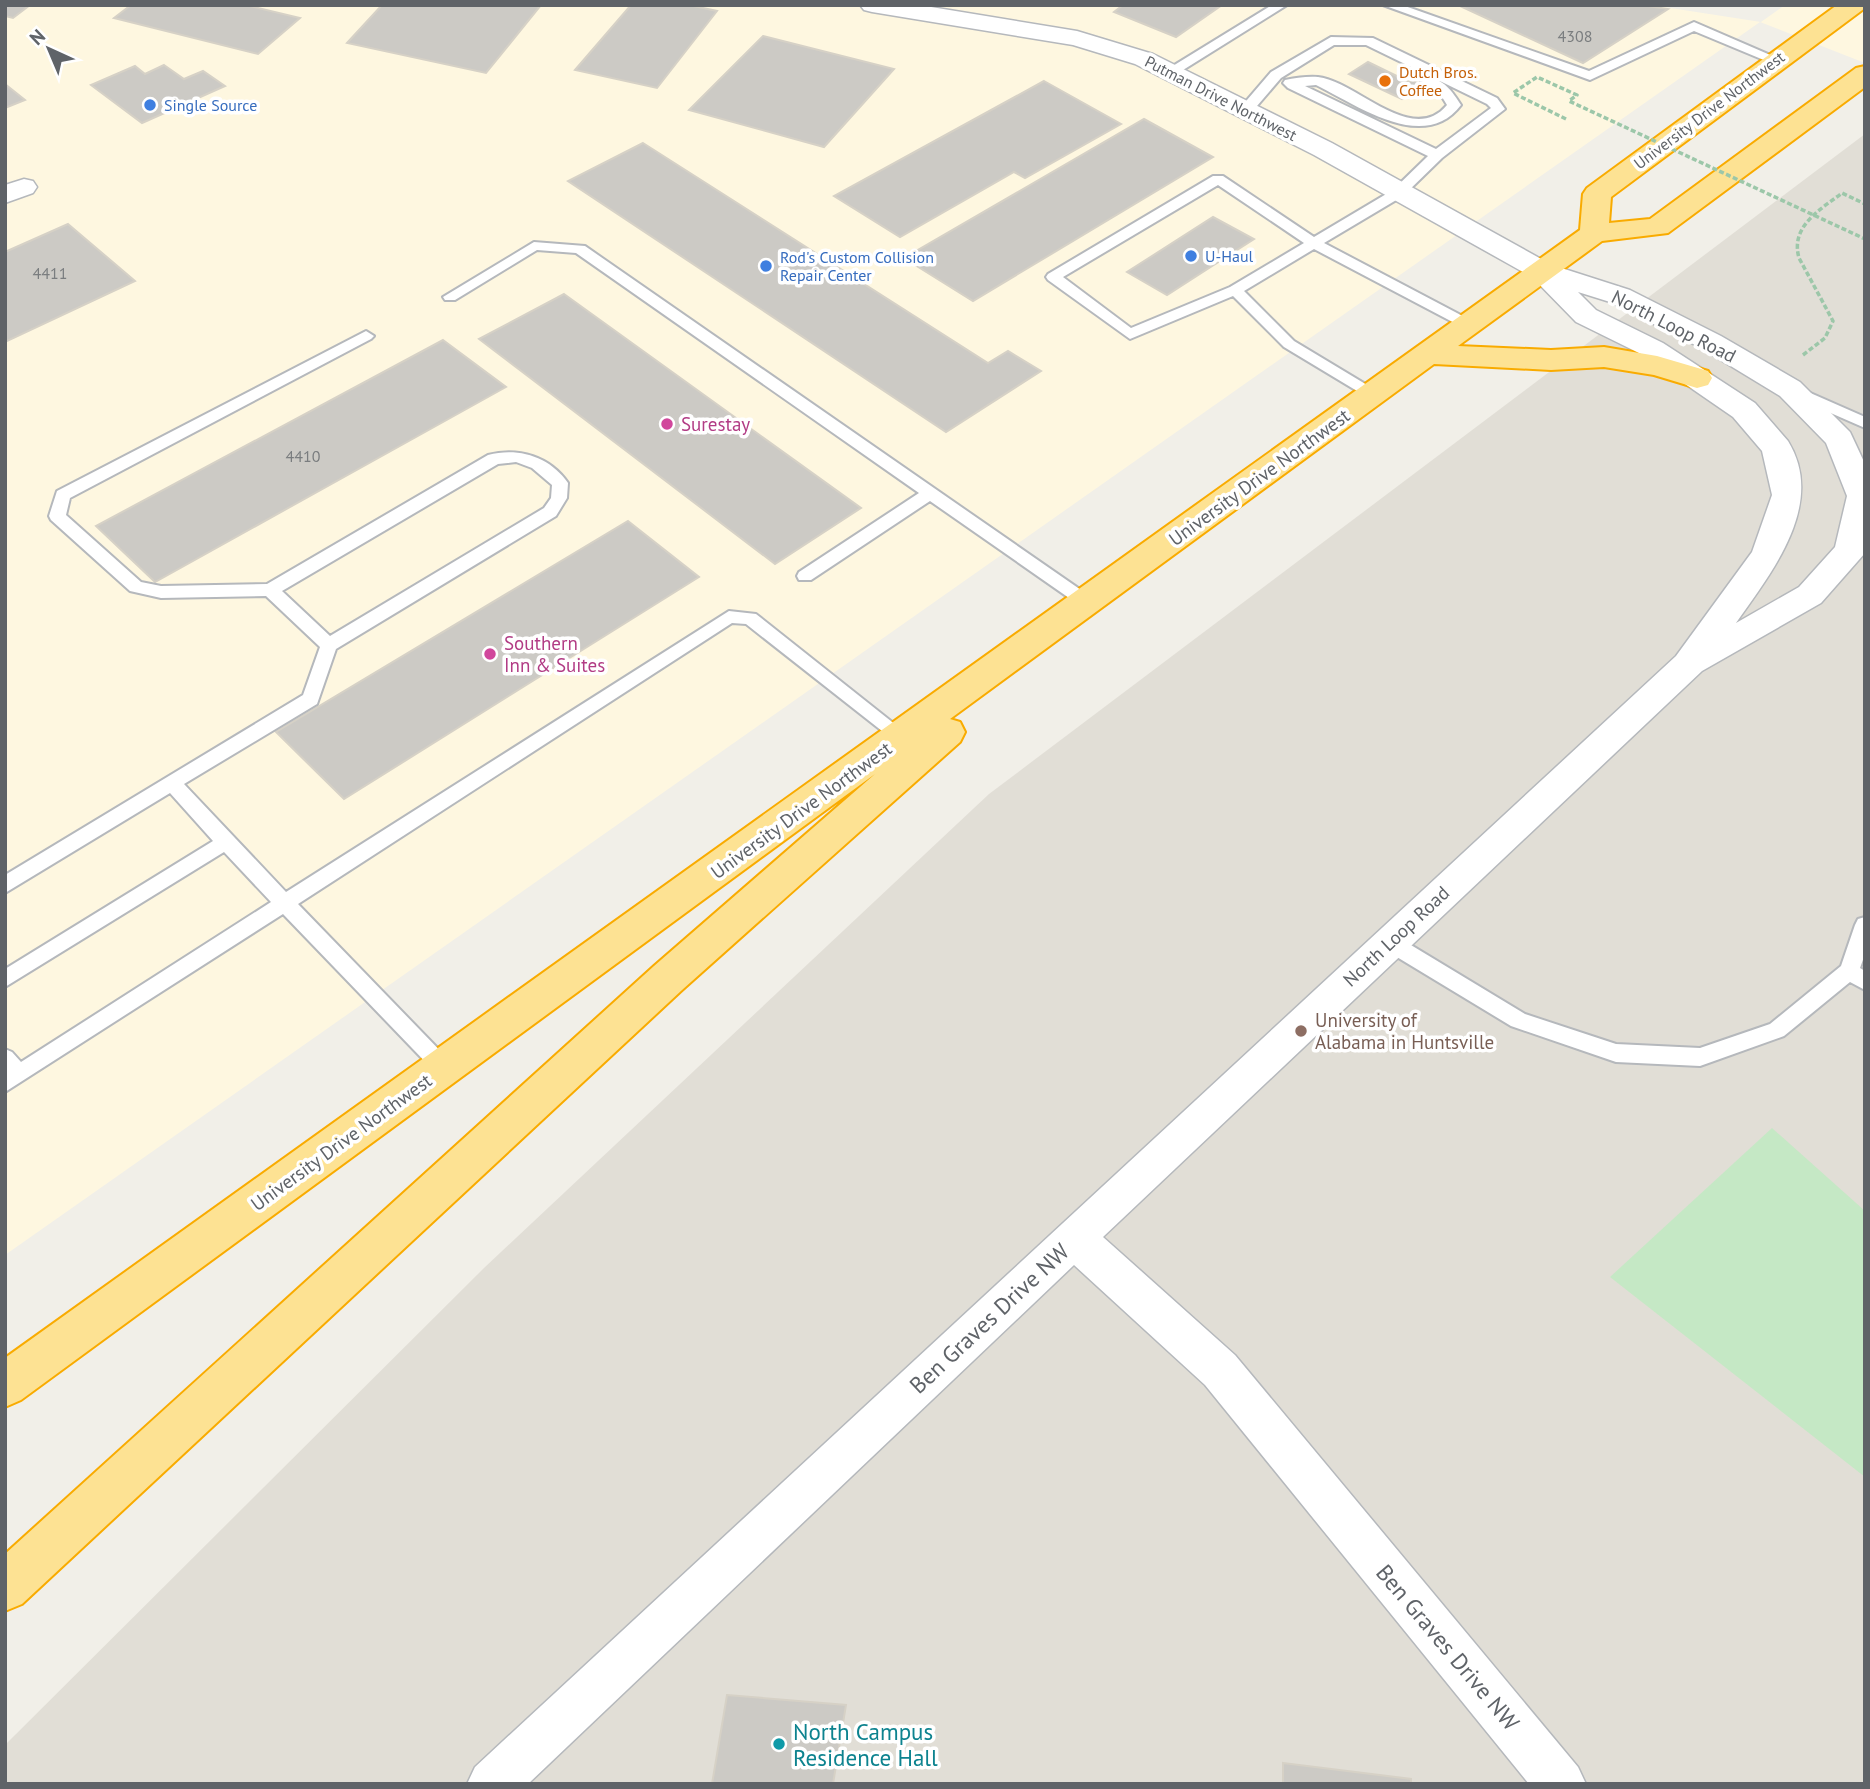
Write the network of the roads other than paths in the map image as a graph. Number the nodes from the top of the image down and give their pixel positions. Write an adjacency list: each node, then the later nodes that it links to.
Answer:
1 (872, 5): 7 (street, Putman Drive Northwest)
2 (1281, 5): 7 (lane)
3 (1389, 5): 6 (lane)
4 (1854, 5): 6 (highway, University Drive Northwest)
5 (1368, 41): 9 (lane); 10 (lane); 12 (lane)
6 (1776, 60): 14 (highway, University Drive Northwest)
7 (1170, 72): 11 (street, Putman Drive Northwest)
8 (1865, 74): 14 (highway)
9 (1276, 75): 10 (lane); 11 (lane)
10 (1290, 83): 12 (lane)
11 (1246, 110): 13 (street, Putman Drive Northwest)
12 (1437, 155): 13 (lane)
13 (1398, 193): 15 (lane); 16 (street, Putman Drive Northwest)
14 (1594, 233): 16 (highway, University Drive Northwest)
15 (1313, 243): 17 (lane); 17 (lane); 19 (lane)
16 (1542, 271): 19 (highway, University Drive Northwest); 22 (street, North Loop Road); 23 (street, North Loop Road)
17 (1235, 290): 24 (lane)
18 (450, 297): 26 (lane)
19 (1469, 325): 21 (highway, University Drive Northwest)
20 (366, 336): 29 (lane)
21 (1428, 354): 22 (highway); 24 (highway, University Drive Northwest)
22 (1697, 378): 32 (street, North Loop Road)
23 (1790, 389): 25 (lane); 32 (street, North Loop Road)
24 (1371, 395): 28 (highway, University Drive Northwest)
25 (1865, 423)
26 (930, 493): 27 (lane); 30 (lane)
27 (805, 576)
28 (1124, 576): 30 (highway, University Drive Northwest); 46 (highway)
29 (270, 590): 31 (lane); 31 (lane)
30 (1088, 603): 33 (highway, University Drive Northwest)
31 (328, 645): 34 (lane)
32 (1688, 665): 39 (street, North Loop Road)
33 (902, 737): 37 (lane); 42 (highway, University Drive Northwest)
34 (172, 783): 35 (lane); 36 (lane)
35 (226, 842): 37 (lane); 41 (lane)
36 (5, 885)
37 (285, 903): 42 (lane); 43 (lane)
38 (1865, 925): 40 (lane)
39 (1389, 942): 40 (lane); 44 (street, North Loop Road)
40 (1857, 977)
41 (5, 979)
42 (444, 1068): 45 (highway, University Drive Northwest)
43 (10, 1071)
44 (1074, 1238): 47 (street, Ben Graves Drive NW); 48 (street, Ben Graves Drive NW)
45 (5, 1385)
46 (5, 1587)
47 (492, 1784)
48 (1561, 1784)

